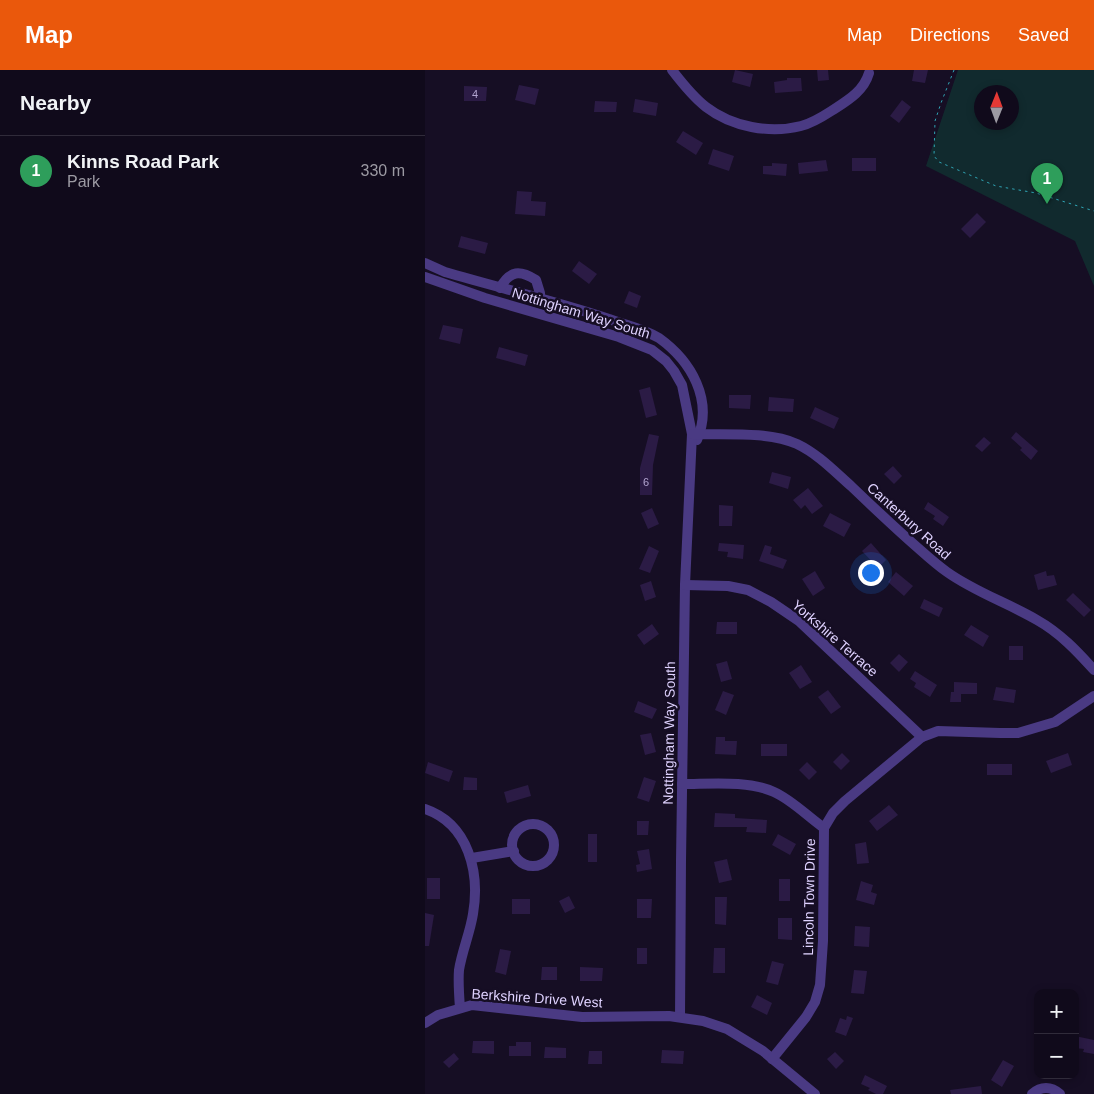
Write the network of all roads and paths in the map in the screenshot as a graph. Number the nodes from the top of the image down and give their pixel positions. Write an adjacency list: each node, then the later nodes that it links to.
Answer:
1 (672, 70): 3 (street)
2 (954, 70): 4 (path)
3 (869, 71)
4 (1094, 211)
5 (425, 263): 7 (street, Nottingham Way South)
6 (425, 277): 9 (street, Nottingham Way South)
7 (500, 288): 8 (street, Nottingham Way South); 8 (street, Nottingham Way South)
8 (540, 299): 9 (street, Nottingham Way South)
9 (696, 434): 10 (street, Nottingham Way South); 11 (street, Canterbury Road)
10 (685, 585): 13 (street, Yorkshire Terrace); 14 (street, Nottingham Way South)
11 (1094, 670)
12 (1094, 696): 13 (street, Lincoln Town Drive)
13 (922, 737): 16 (street, Lincoln Town Drive)
14 (682, 784): 16 (street); 20 (street, Nottingham Way South)
15 (425, 810): 18 (street)
16 (824, 828): 22 (street, Lincoln Town Drive)
17 (514, 851): 17 (street); 18 (street)
18 (471, 858): 19 (street)
19 (460, 1008): 20 (street, Berkshire Drive West); 21 (street, Berkshire Drive West)
20 (680, 1017): 22 (street, Berkshire Drive West)
21 (425, 1023)
22 (772, 1059): 23 (street, Berkshire Drive West)
23 (815, 1094)
24 (1032, 1094): 25 (street)
25 (1060, 1094)

